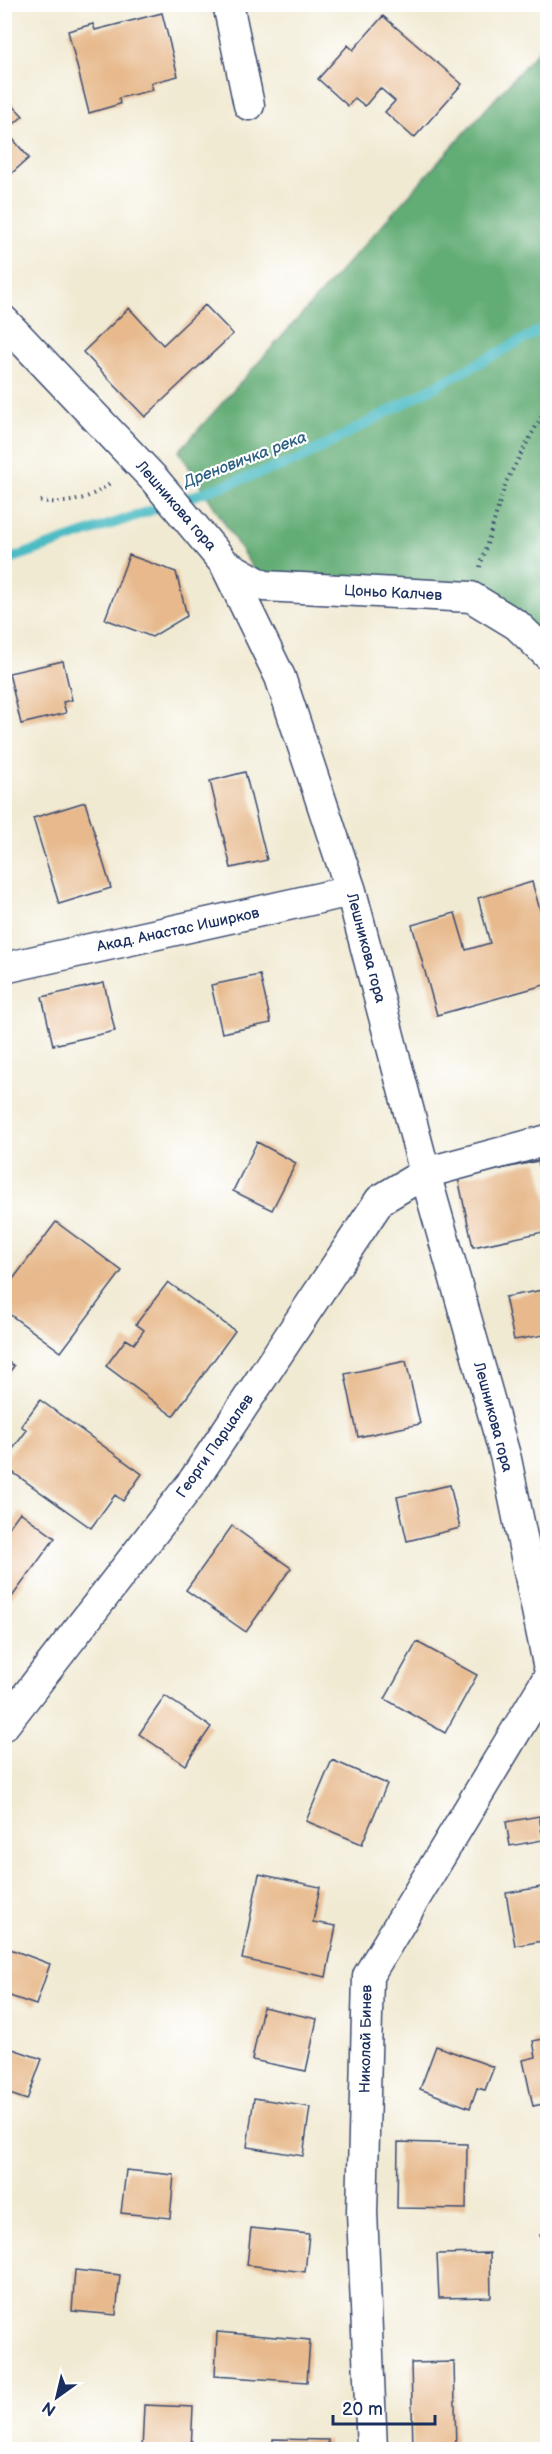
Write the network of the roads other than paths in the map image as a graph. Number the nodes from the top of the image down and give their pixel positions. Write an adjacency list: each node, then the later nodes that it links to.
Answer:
1 (228, 4): 2 (street)
2 (249, 105)
3 (4, 321): 4 (street, Лешникова гора)
4 (225, 564): 5 (street, Цоньо Калчев); 6 (street, Лешникова гора)
5 (548, 655)
6 (351, 891): 7 (street, Акад. Анастас Иширков); 9 (street, Лешникова гора)
7 (4, 968)
8 (548, 1140): 9 (street)
9 (425, 1173): 10 (street, Лешникова гора); 12 (street, Георги Парцалев)
10 (548, 1664)
11 (548, 1678): 13 (street, Николай Бинев)
12 (4, 1725)
13 (372, 2450)

